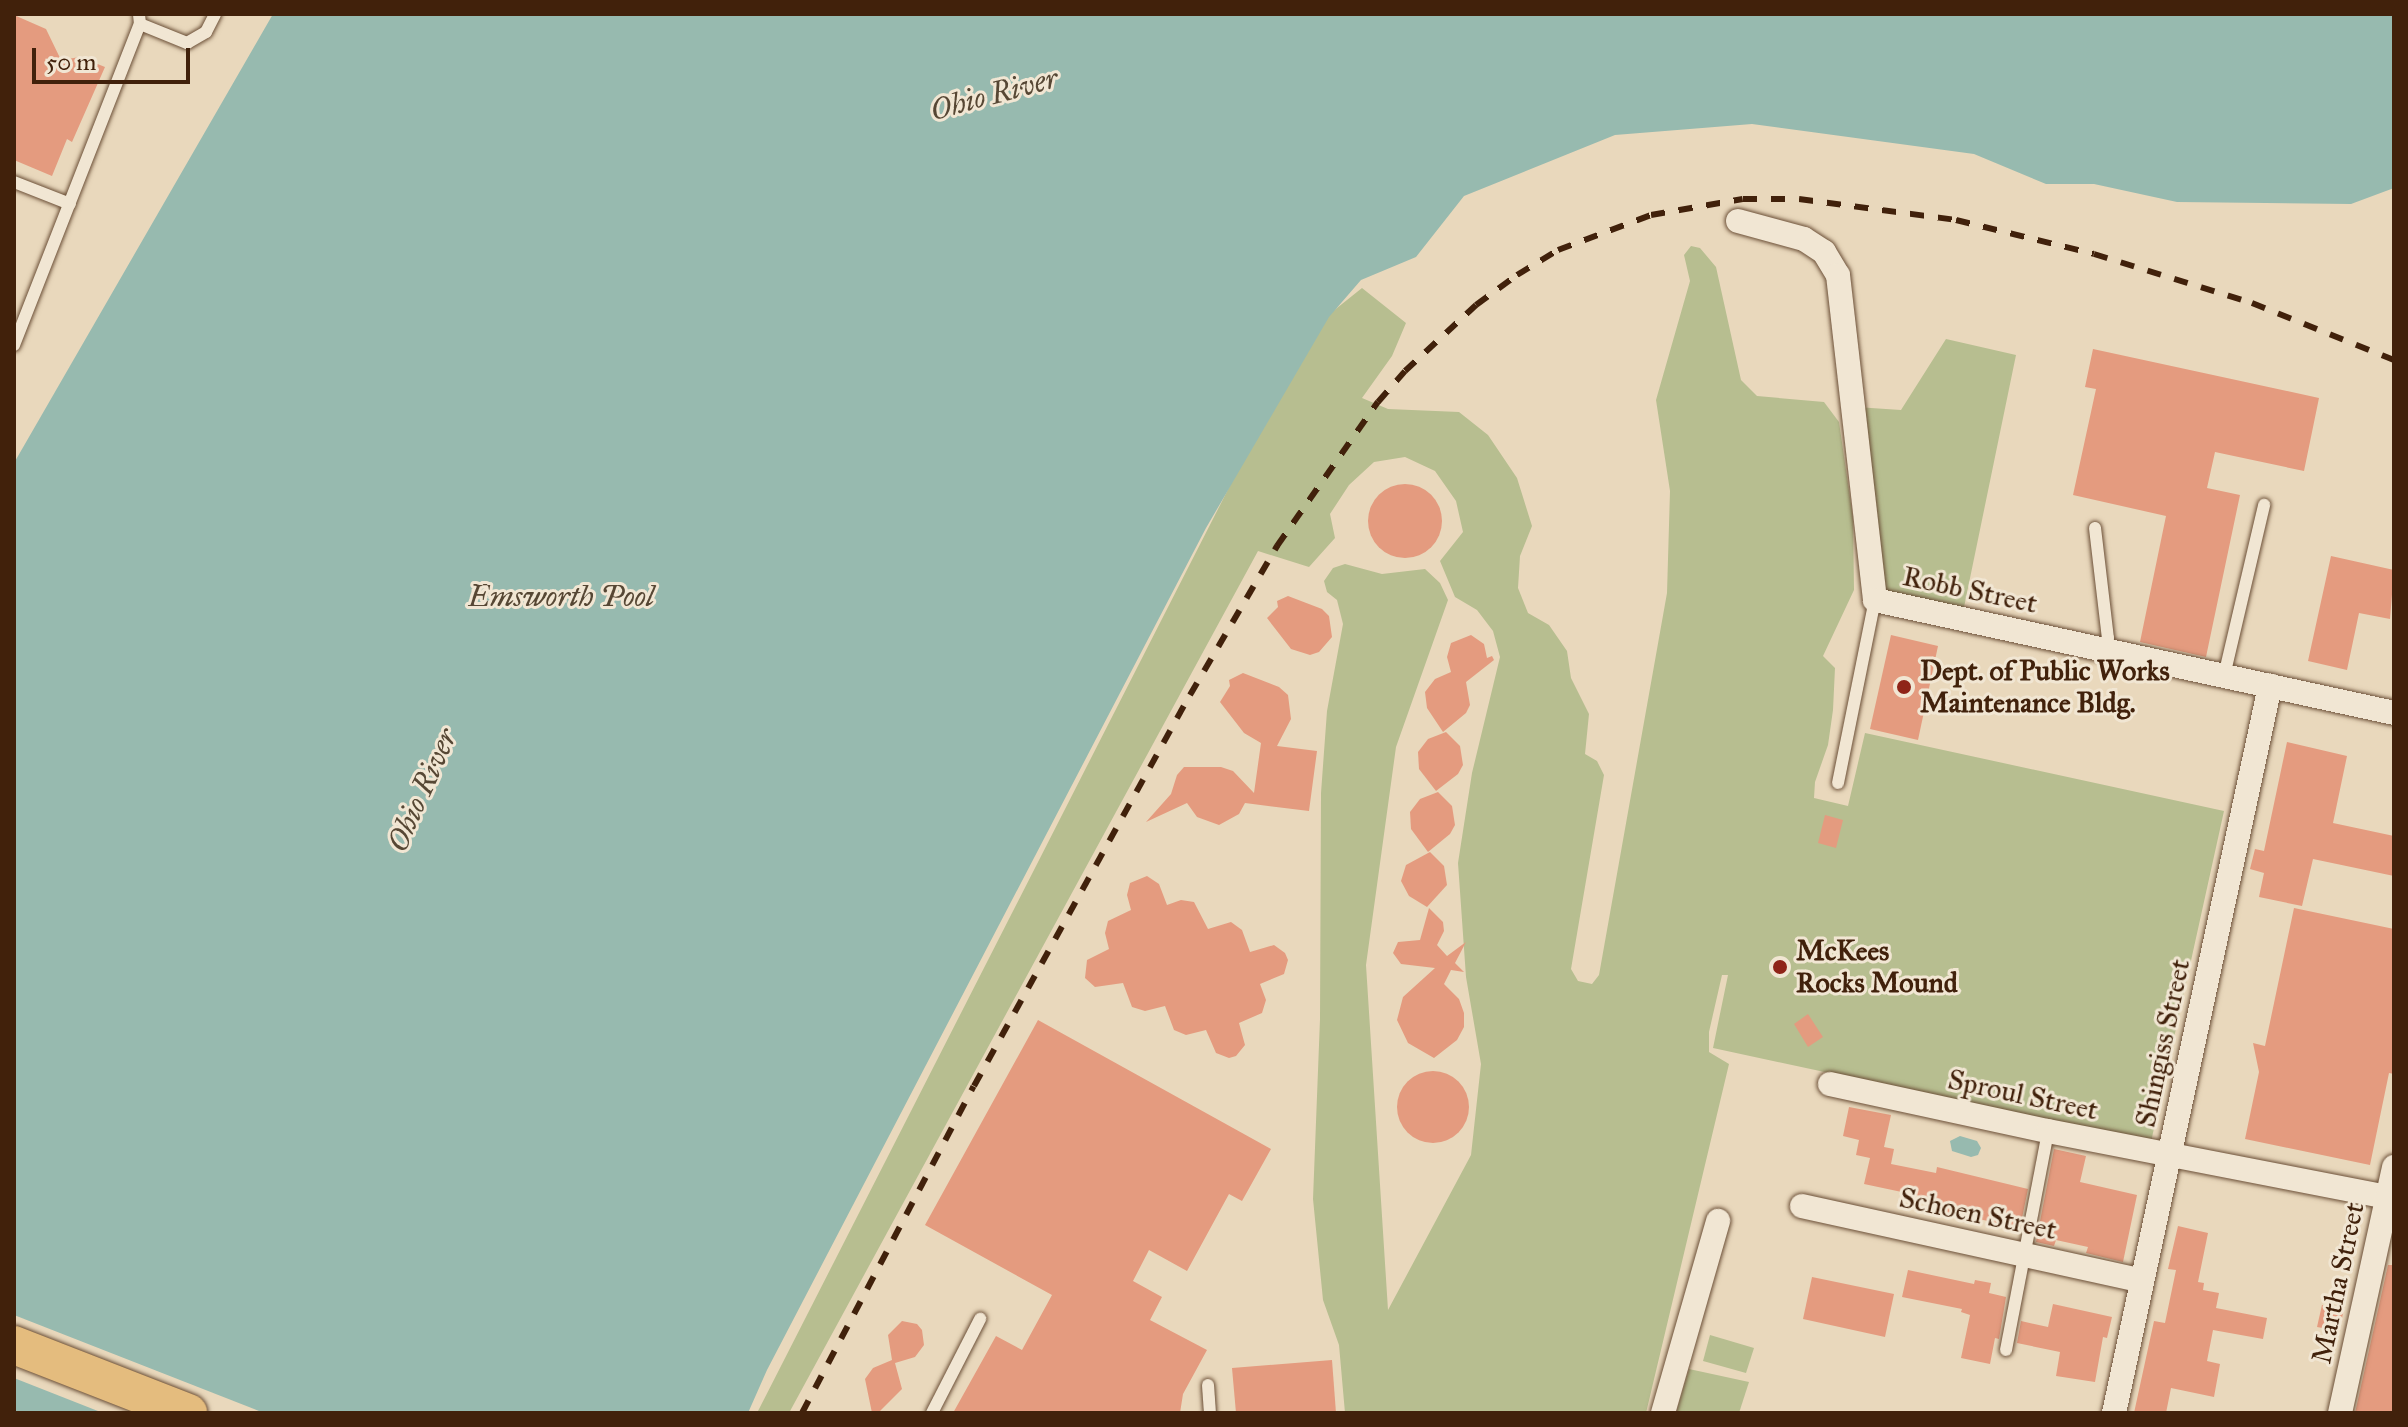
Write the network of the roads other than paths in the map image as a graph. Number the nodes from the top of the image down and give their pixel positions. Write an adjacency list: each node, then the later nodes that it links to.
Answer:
1 (215, 14): 2 (lane)
2 (140, 19): 4 (lane)
3 (14, 182): 4 (lane)
4 (70, 204): 6 (lane)
5 (1738, 221): 9 (street, Robb Street)
6 (14, 345)
7 (2264, 505): 11 (lane)
8 (2095, 528): 10 (lane)
9 (1875, 600): 10 (street, Robb Street); 14 (lane)
10 (2103, 649): 11 (street, Robb Street)
11 (2224, 676): 12 (street, Robb Street)
12 (2270, 686): 13 (street, Robb Street); 17 (street, Shingiss Street)
13 (2394, 713)
14 (1838, 783)
15 (1830, 1084): 16 (street, Sproul Street)
16 (2048, 1131): 17 (street, Sproul Street); 22 (lane)
17 (2170, 1156): 19 (street, Sproul Street); 23 (street, Shingiss Street)
18 (2394, 1167): 19 (street, Martha Street)
19 (2391, 1198): 33 (street, Martha Street)
20 (1802, 1206): 22 (street, Schoen Street)
21 (1718, 1221): 31 (street)
22 (2024, 1254): 23 (street, Schoen Street); 26 (lane)
23 (2142, 1281): 32 (street, Shingiss Street)
24 (980, 1319): 29 (lane)
25 (14, 1345): 28 (main road)
26 (2006, 1350)
27 (1208, 1385): 30 (lane)
28 (188, 1413)
29 (932, 1413)
30 (1210, 1413)
31 (1663, 1413)
32 (2114, 1413)
33 (2340, 1413)

